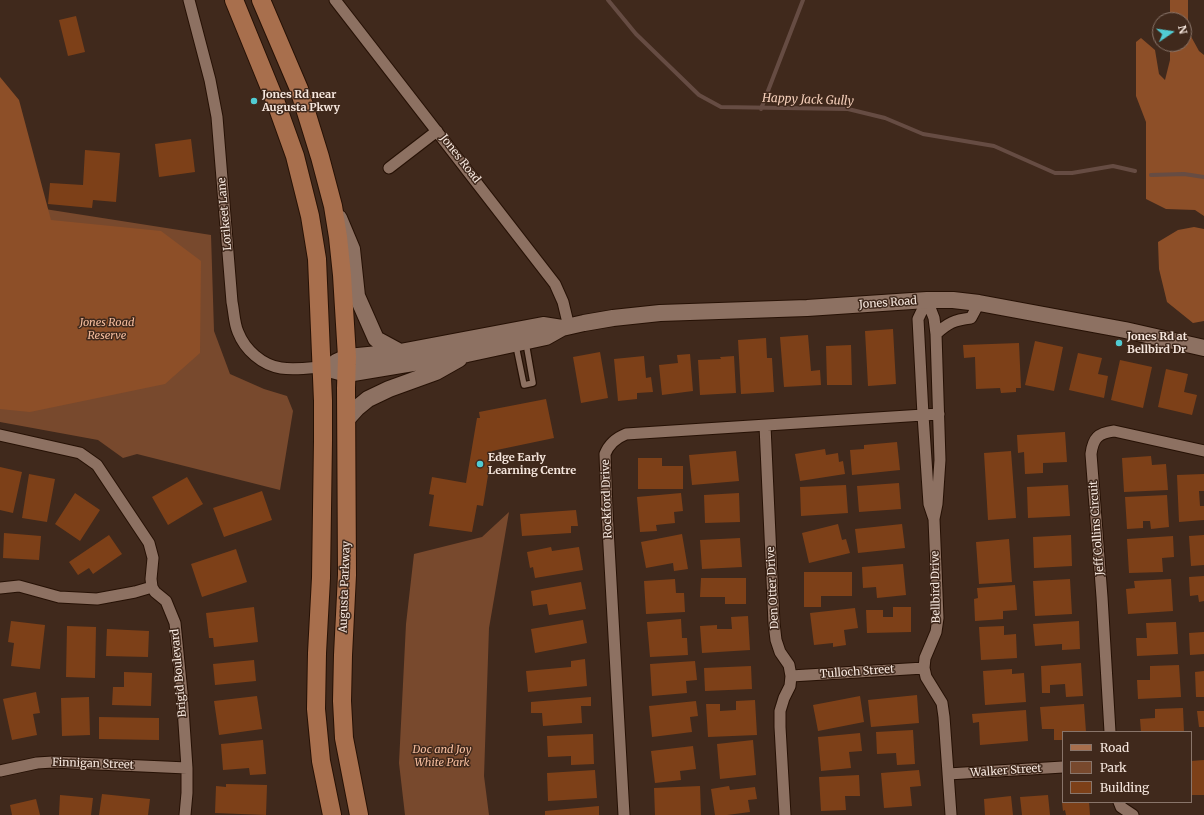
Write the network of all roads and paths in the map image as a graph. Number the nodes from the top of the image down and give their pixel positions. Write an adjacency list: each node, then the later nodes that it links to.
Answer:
1 (189, 0): 17 (street, Lorikeet Lane)
2 (234, 0): 17 (main road)
3 (261, 0): 7 (main road)
4 (335, 0): 5 (street, Jones Road)
5 (437, 130): 6 (street); 10 (street, Jones Road)
6 (389, 168)
7 (333, 206): 14 (street); 16 (main road)
8 (927, 300): 9 (street, Jones Road); 10 (street, Jones Road); 11 (street, Bellbird Drive); 19 (street, Bellbird Drive)
9 (979, 302): 11 (street); 13 (street, Jones Road)
10 (565, 328): 12 (street, Jones Road)
11 (936, 334): 18 (street, Bellbird Drive)
12 (521, 338): 12 (lane); 14 (street, Jones Road); 15 (street, Jones Road)
13 (1204, 348)
14 (400, 352): 16 (street, Jones Road)
15 (467, 354): 16 (street, Jones Road); 20 (street)
16 (347, 366): 17 (street, Jones Road); 20 (main road, Augusta Parkway)
17 (321, 367): 36 (main road)
18 (939, 414): 19 (street, Rockford Drive); 24 (street, Bellbird Drive)
19 (923, 415): 21 (street, Rockford Drive); 24 (street, Bellbird Drive)
20 (347, 420): 37 (main road, Augusta Parkway)
21 (765, 426): 28 (street, Den Otter Drive); 38 (street, Rockford Drive)
22 (0, 436): 25 (street)
23 (1204, 451): 29 (street, Jeff Collins Circuit)
24 (934, 519): 27 (street, Bellbird Drive)
25 (152, 587): 26 (street); 31 (street, Brigid Boulevard)
26 (0, 588)
27 (924, 668): 28 (street, Tulloch Street); 33 (street)
28 (791, 676): 39 (street)
29 (1110, 731)
30 (1062, 767): 33 (street, Walker Street)
31 (187, 768): 32 (street, Finnigan Street); 35 (street, Brigid Boulevard)
32 (0, 770)
33 (948, 774): 40 (street)
34 (1119, 803): 41 (street)
35 (185, 815)
36 (332, 815)
37 (359, 815)
38 (624, 815)
39 (785, 815)
40 (951, 815)
41 (1133, 815)

